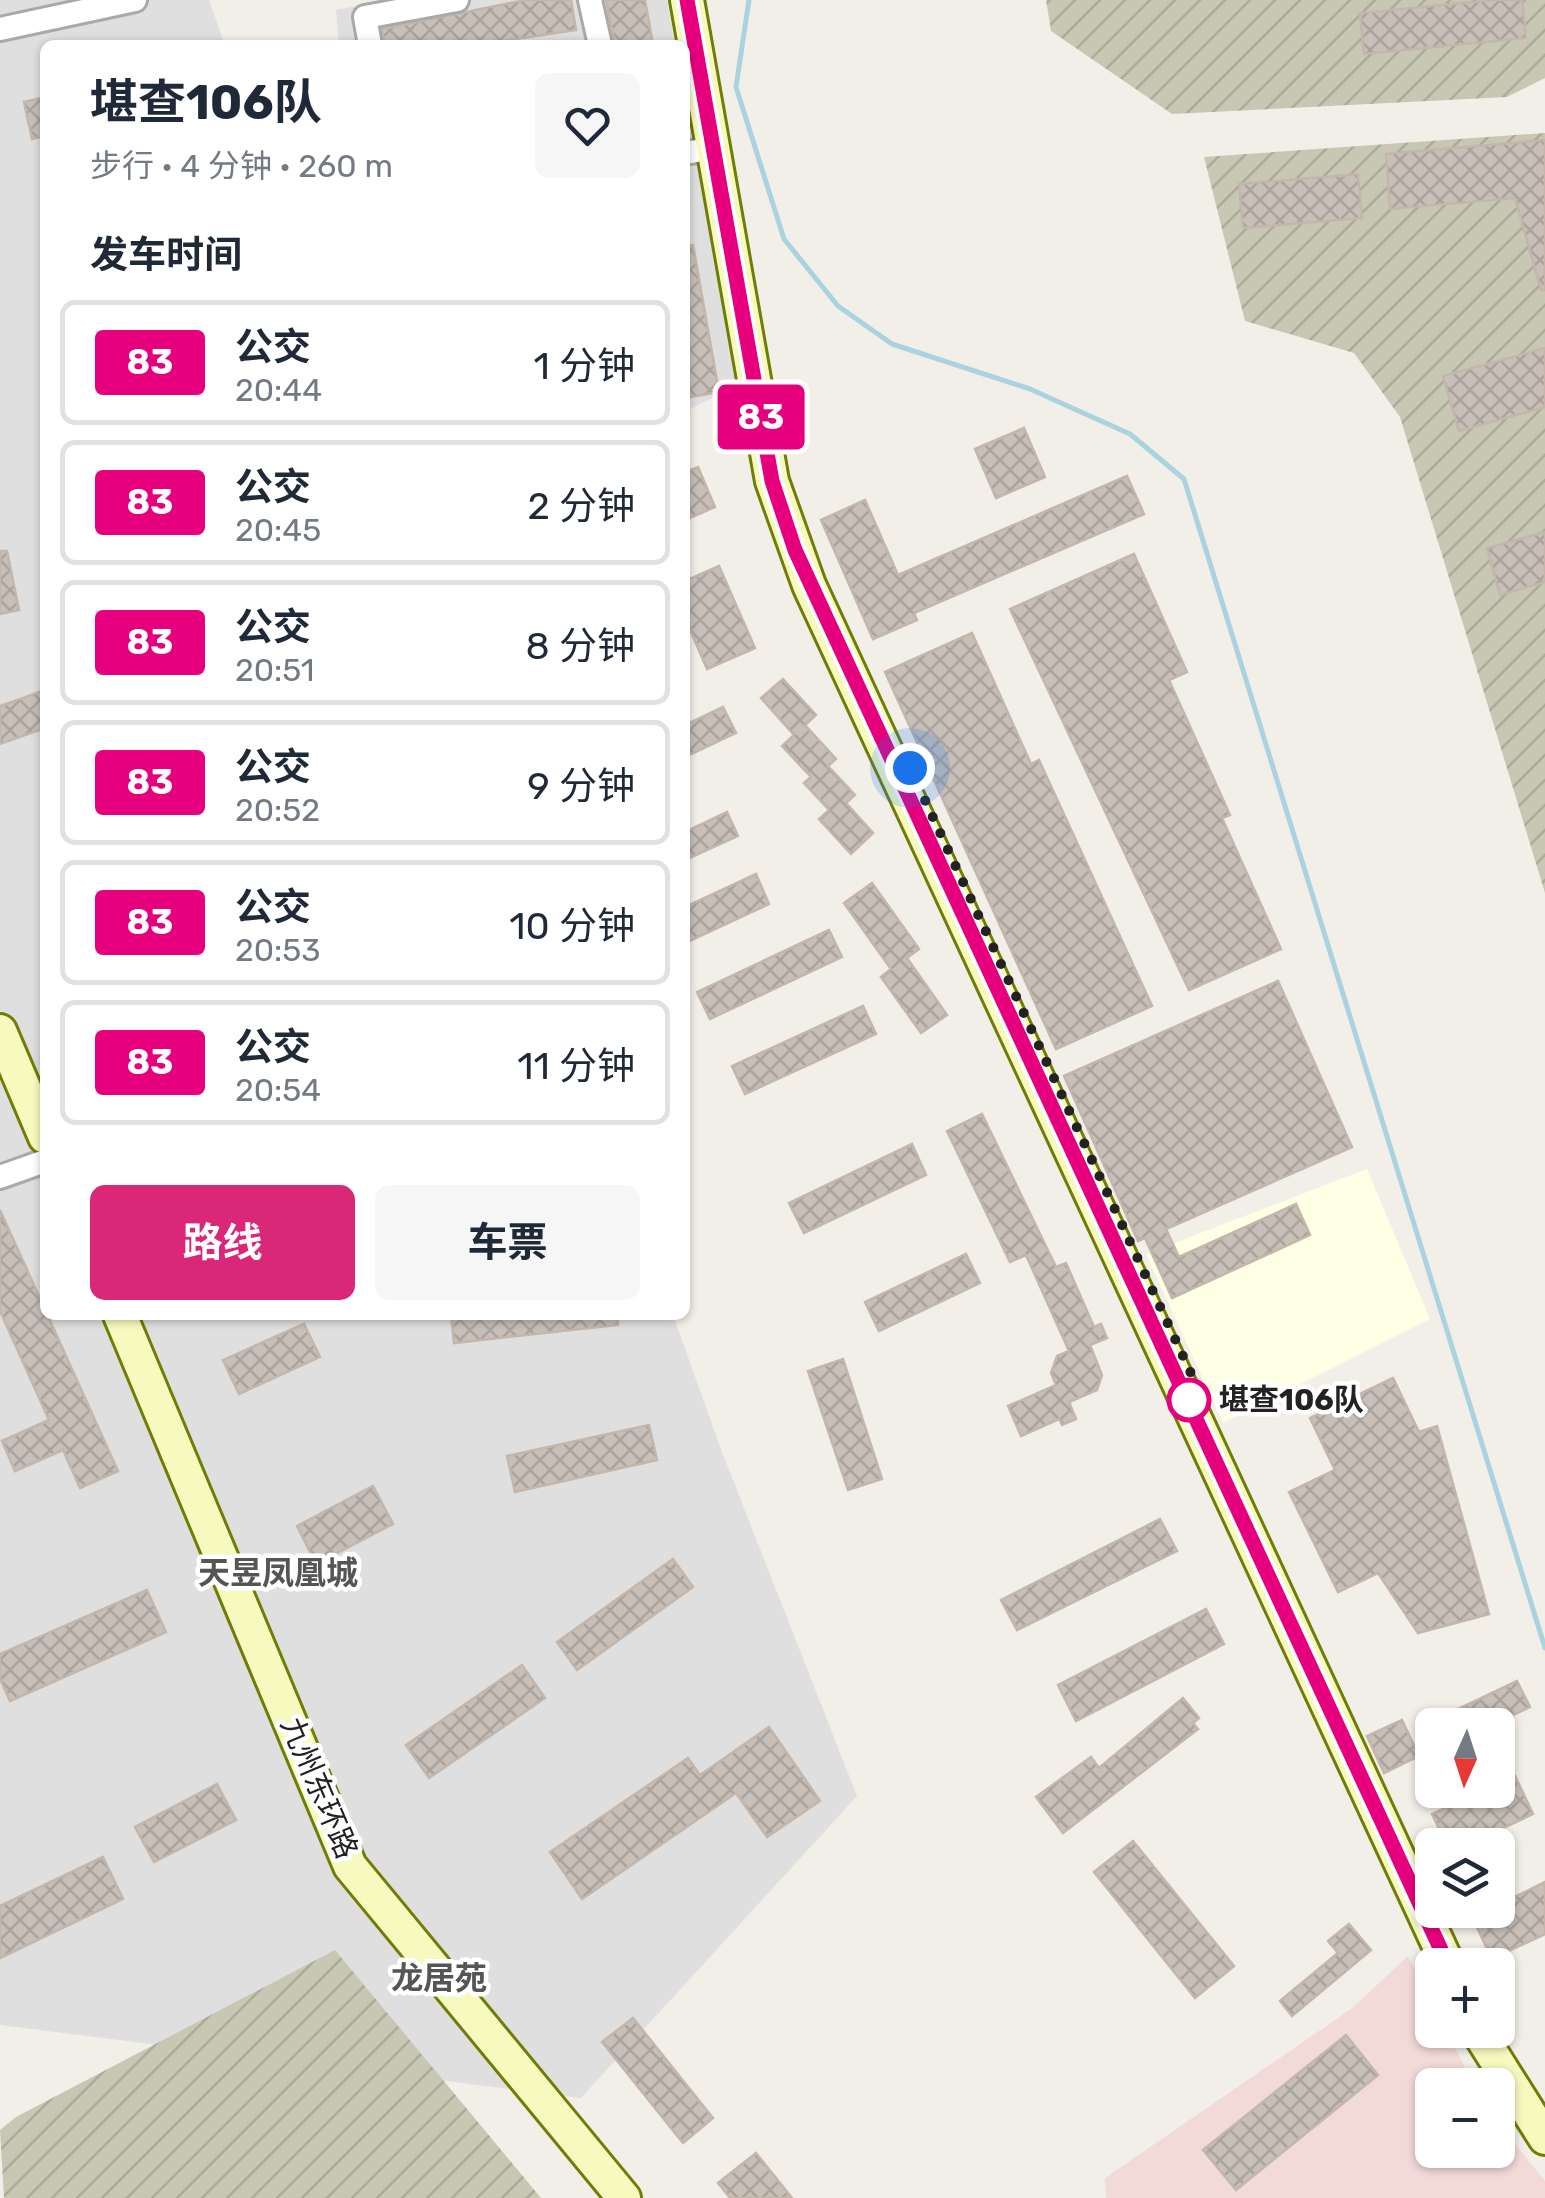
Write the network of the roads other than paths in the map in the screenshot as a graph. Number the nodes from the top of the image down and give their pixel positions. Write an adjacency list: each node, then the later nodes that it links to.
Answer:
1 (135, 0): 6 (street)
2 (457, 0): 7 (street)
3 (590, 0): 8 (street)
4 (687, 0): 9 (main road)
5 (705, 0): 15 (main road)
6 (0, 29)
7 (369, 40)
8 (596, 40)
9 (699, 150): 16 (main road)
10 (0, 1031): 11 (main road)
11 (40, 1125)
12 (40, 1163): 13 (street)
13 (0, 1177)
14 (122, 1320): 21 (main road, 九州东环路)
15 (1415, 1866)
16 (1440, 1948)
17 (1488, 2048): 20 (main road)
18 (1504, 2048): 19 (main road)
19 (1545, 2112)
20 (1545, 2138)
21 (624, 2198)

